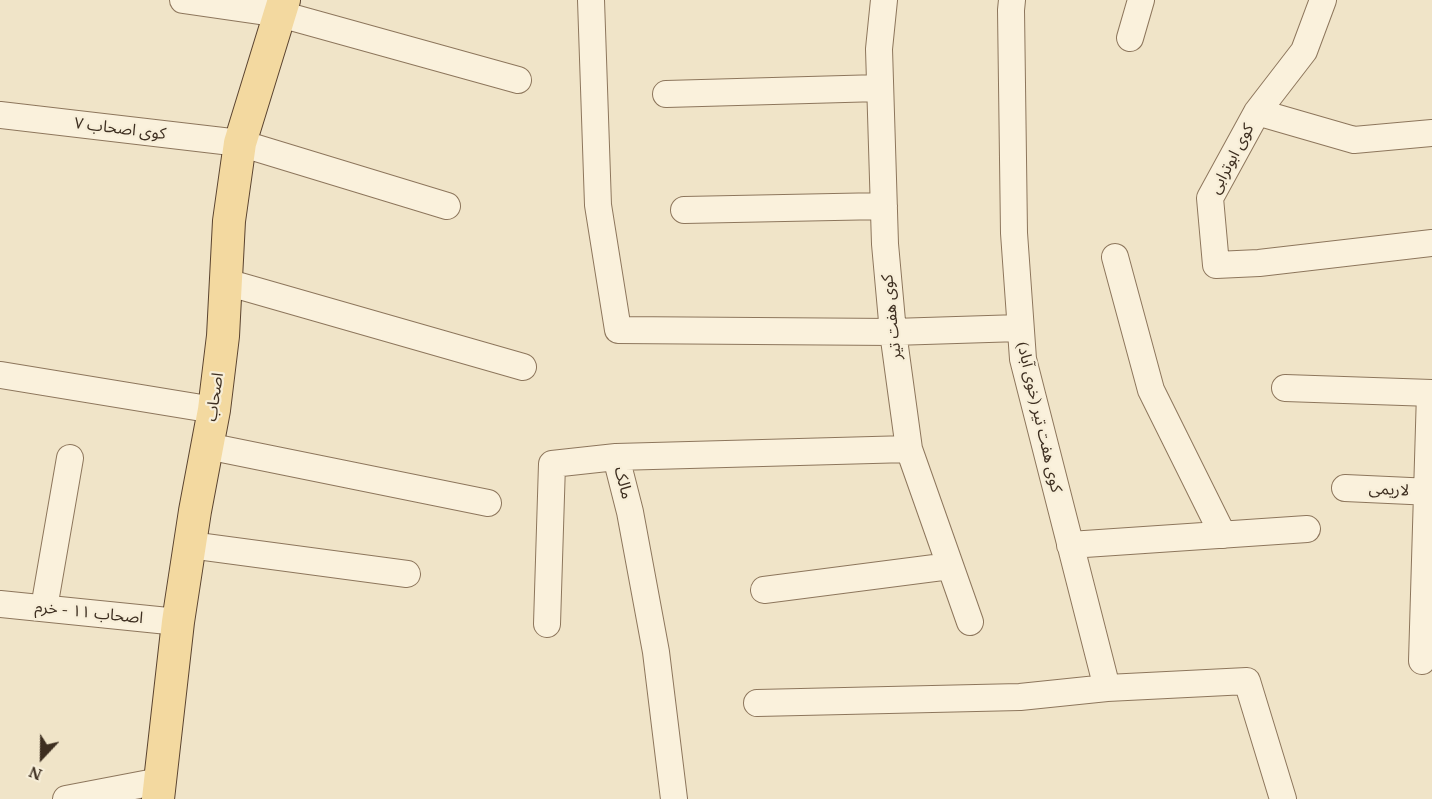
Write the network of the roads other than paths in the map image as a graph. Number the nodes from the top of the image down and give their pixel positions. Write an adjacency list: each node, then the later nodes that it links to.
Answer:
1 (183, 0): 7 (street)
2 (591, 0): 23 (street)
3 (884, 0): 10 (street, کوی هفت تیر)
4 (1012, 0): 22 (street, کوی هفت تیر (خوی آباد))
5 (1141, 0): 8 (street)
6 (1323, 0): 12 (street, کوی ابوترابی)
7 (282, 7): 9 (street); 15 (main road, اصحاب)
8 (1130, 38)
9 (518, 80)
10 (880, 88): 11 (street); 17 (street, کوی هفت تیر)
11 (666, 94)
12 (1257, 112): 14 (street); 19 (street, کوی ابوترابی)
13 (0, 115): 15 (street, کوی اصحاب ۷)
14 (1432, 133)
15 (240, 143): 16 (street, کوی اصحاب ۷); 21 (main road, اصحاب)
16 (447, 206)
17 (884, 206): 18 (street); 23 (street, کوی هفت تیر)
18 (684, 210)
19 (1432, 243)
20 (1115, 257): 37 (street)
21 (226, 282): 24 (street); 28 (main road, اصحاب)
22 (1020, 328): 23 (street); 39 (street, کوی هفت تیر (خوی آباد))
23 (893, 332): 30 (street, کوی هفت تیر)
24 (523, 367)
25 (2, 375): 28 (street)
26 (1285, 388): 27 (street)
27 (1431, 393): 34 (street)
28 (214, 411): 29 (main road, اصحاب)
29 (207, 446): 35 (street); 38 (main road, اصحاب)
30 (909, 448): 31 (street, مالک); 40 (street, کوی هفت تیر)
31 (616, 457): 47 (street); 53 (street, مالک)
32 (70, 458): 44 (street)
33 (1345, 488): 34 (street, لاریمی)
34 (1429, 492): 48 (street)
35 (488, 503)
36 (1307, 530): 37 (street)
37 (1223, 535): 39 (street)
38 (189, 545): 41 (street); 45 (main road, اصحاب)
39 (1071, 545): 49 (street, کوی هفت تیر (خوی آباد))
40 (950, 566): 42 (street); 46 (street, کوی هفت تیر)
41 (407, 574)
42 (764, 590)
43 (0, 604): 44 (street, اصحاب ۱۱ - خرم)
44 (44, 608): 45 (street, اصحاب ۱۱ - خرم)
45 (178, 621): 51 (main road, اصحاب)
46 (970, 622)
47 (547, 624)
48 (1422, 661)
49 (1107, 688): 50 (street); 54 (street)
50 (757, 703)
51 (159, 790): 52 (street)
52 (66, 799)
53 (674, 799)
54 (1283, 799)

